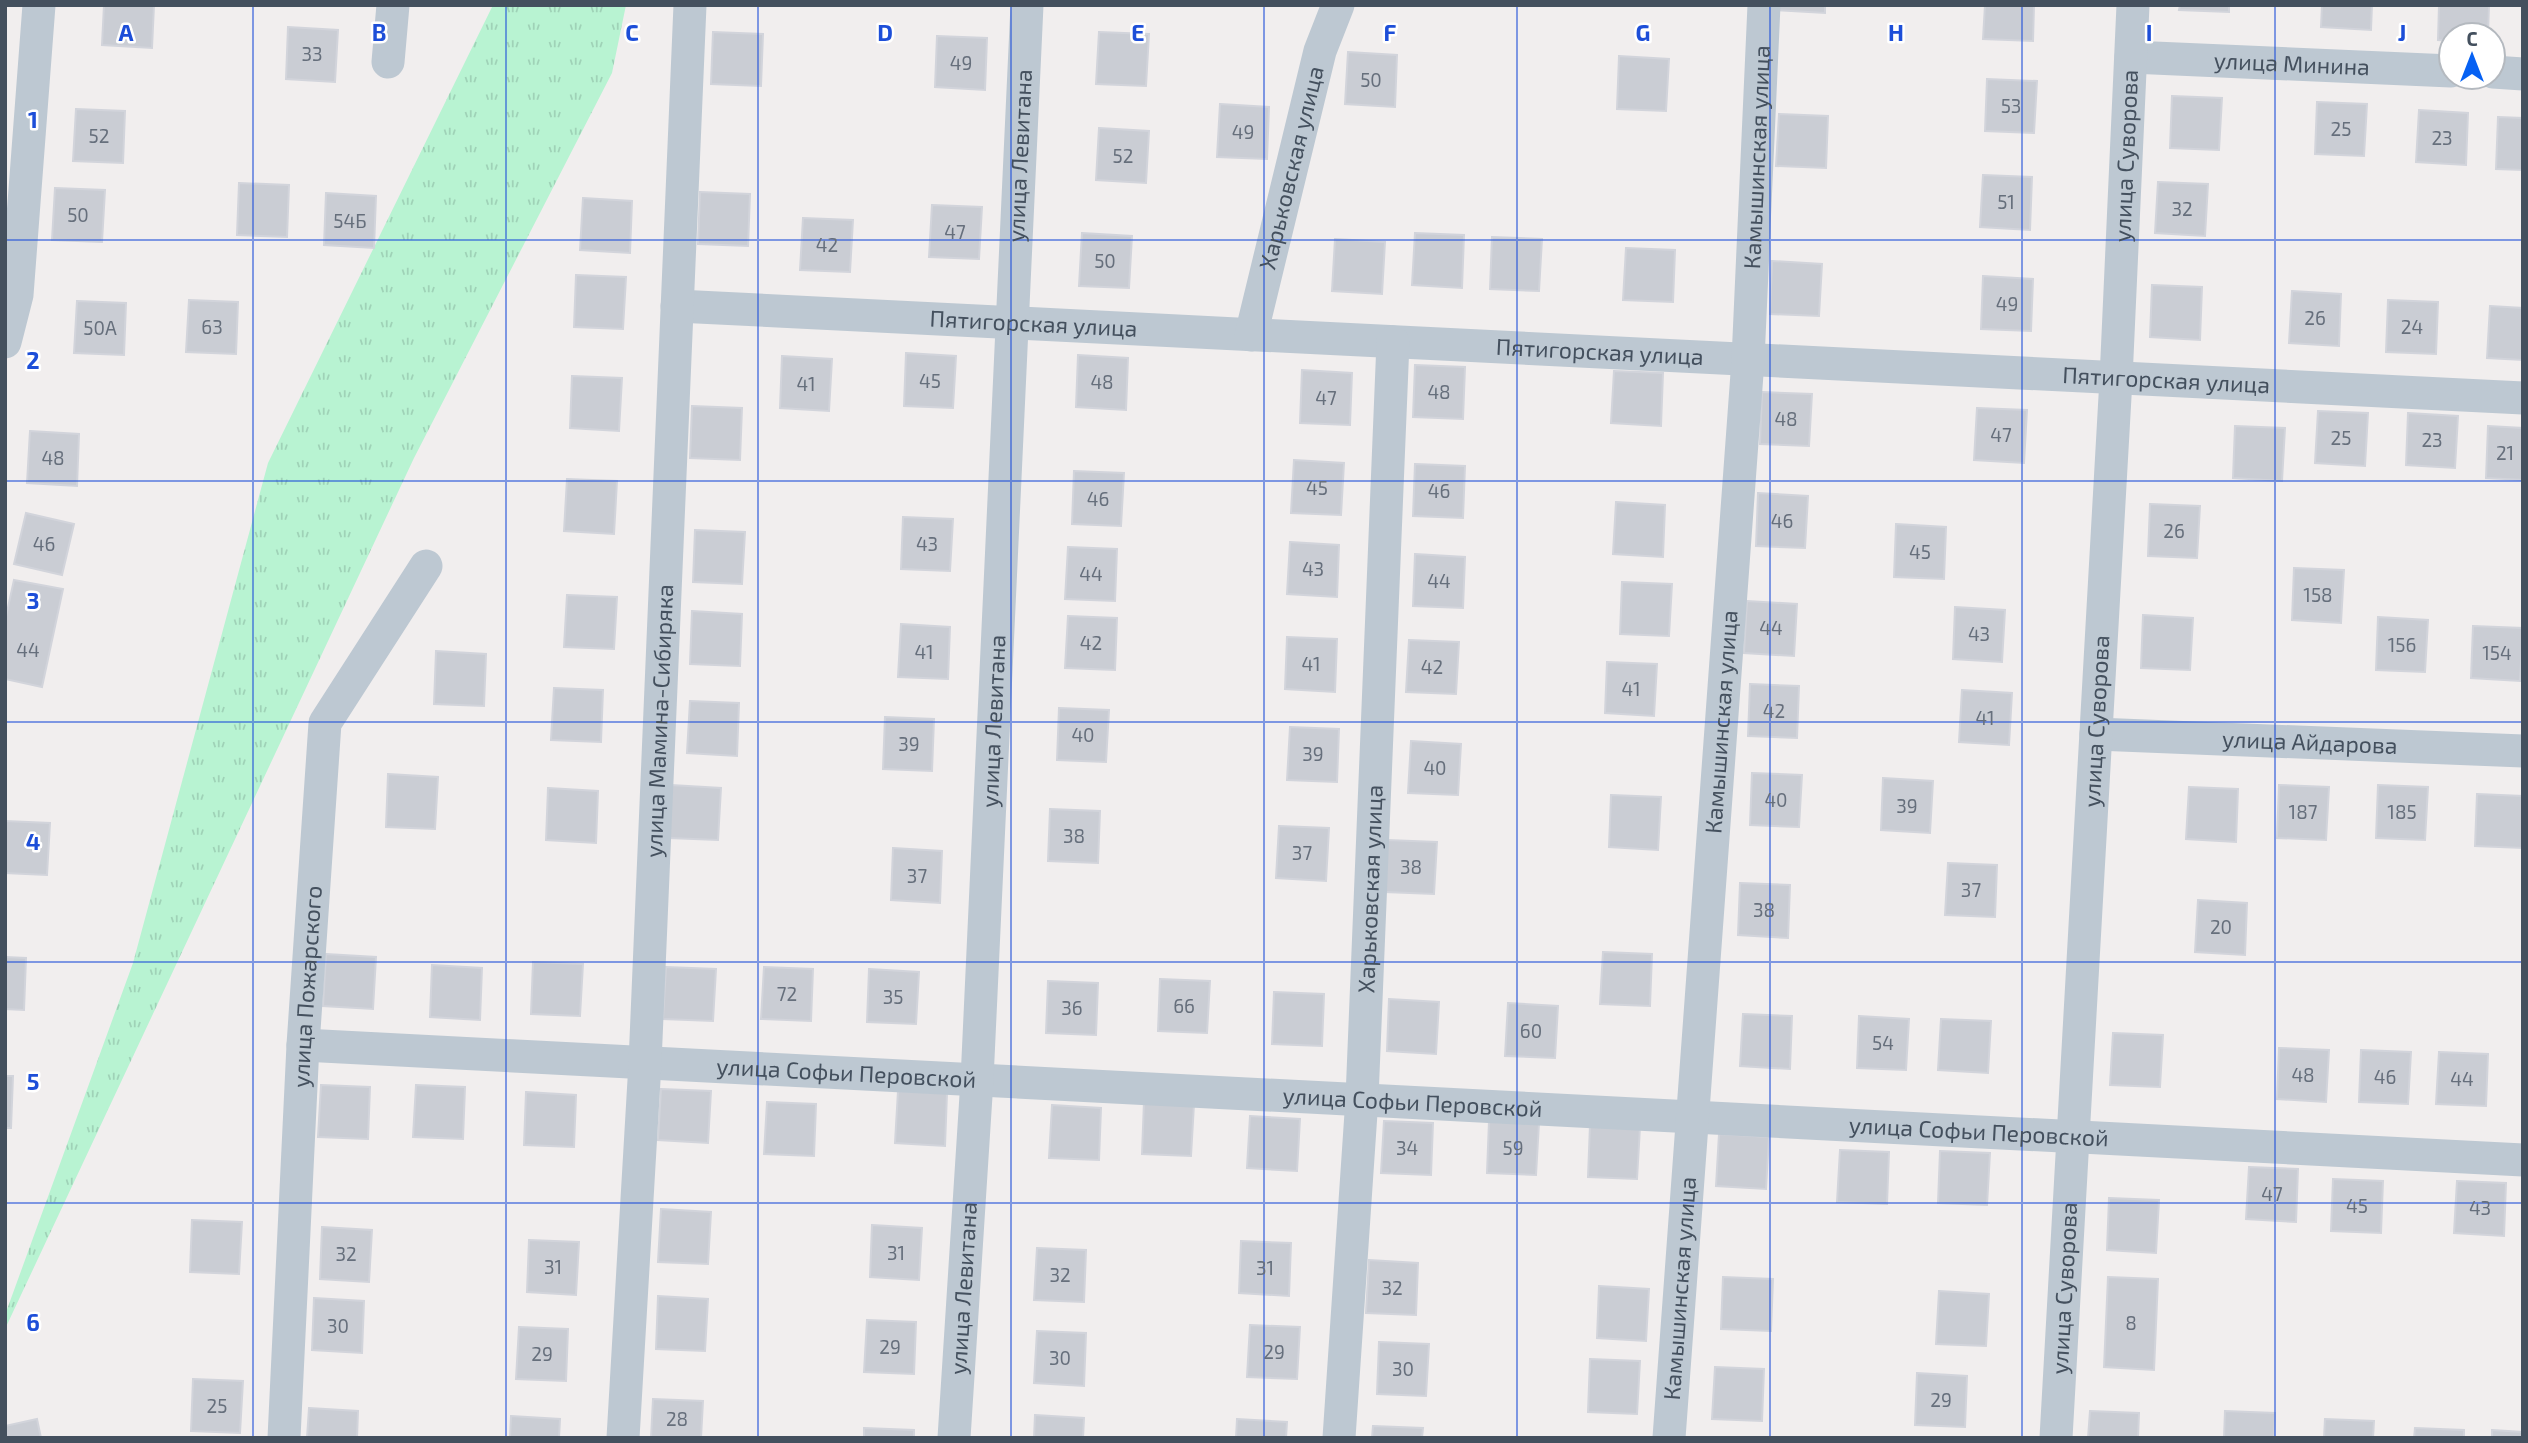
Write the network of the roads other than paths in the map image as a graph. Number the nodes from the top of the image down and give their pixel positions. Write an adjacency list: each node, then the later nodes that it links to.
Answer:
1 (39, 5): 11 (street)
2 (393, 5): 9 (street)
3 (690, 5): 12 (street, улица Мамина-Сибиряка)
4 (1027, 5): 13 (street, улица Левитана)
5 (1338, 5): 14 (street, Харьковская улица)
6 (1764, 5): 17 (street, Камышинская улица)
7 (2133, 5): 8 (street, улица Суворова)
8 (2132, 57): 10 (street, улица Минина); 18 (street, улица Суворова)
9 (388, 62)
10 (2437, 70)
11 (11, 295): 15 (street)
12 (677, 306): 13 (street, Пятигорская улица); 24 (street, улица Мамина-Сибиряка)
13 (1011, 323): 14 (street, Пятигорская улица); 25 (street, улица Левитана)
14 (1251, 335): 16 (street, Пятигорская улица)
15 (5, 342)
16 (1392, 342): 17 (street, Пятигорская улица); 26 (street, Харьковская улица)
17 (1748, 360): 18 (street, Пятигорская улица); 27 (street, Камышинская улица)
18 (2116, 379): 19 (street, Пятигорская улица); 21 (street, улица Суворова)
19 (2523, 398)
20 (426, 566): 23 (street, улица Пожарского)
21 (2096, 734): 22 (street, улица Айдарова); 28 (street, улица Суворова)
22 (2523, 751)
23 (303, 1045): 24 (street, улица Софьи Перовской); 30 (street, улица Пожарского)
24 (645, 1063): 25 (street, улица Софьи Перовской); 31 (street, улица Мамина-Сибиряка)
25 (977, 1080): 26 (street, улица Софьи Перовской); 32 (street, улица Левитана)
26 (1362, 1098): 27 (street, улица Софьи Перовской); 33 (street, Харьковская улица)
27 (1692, 1118): 28 (street, улица Софьи Перовской); 34 (street, Камышинская улица)
28 (2074, 1137): 29 (street, улица Софьи Перовской); 35 (street, улица Суворова)
29 (2523, 1160)
30 (284, 1438)
31 (623, 1438)
32 (954, 1438)
33 (1339, 1438)
34 (1669, 1438)
35 (2056, 1438)

